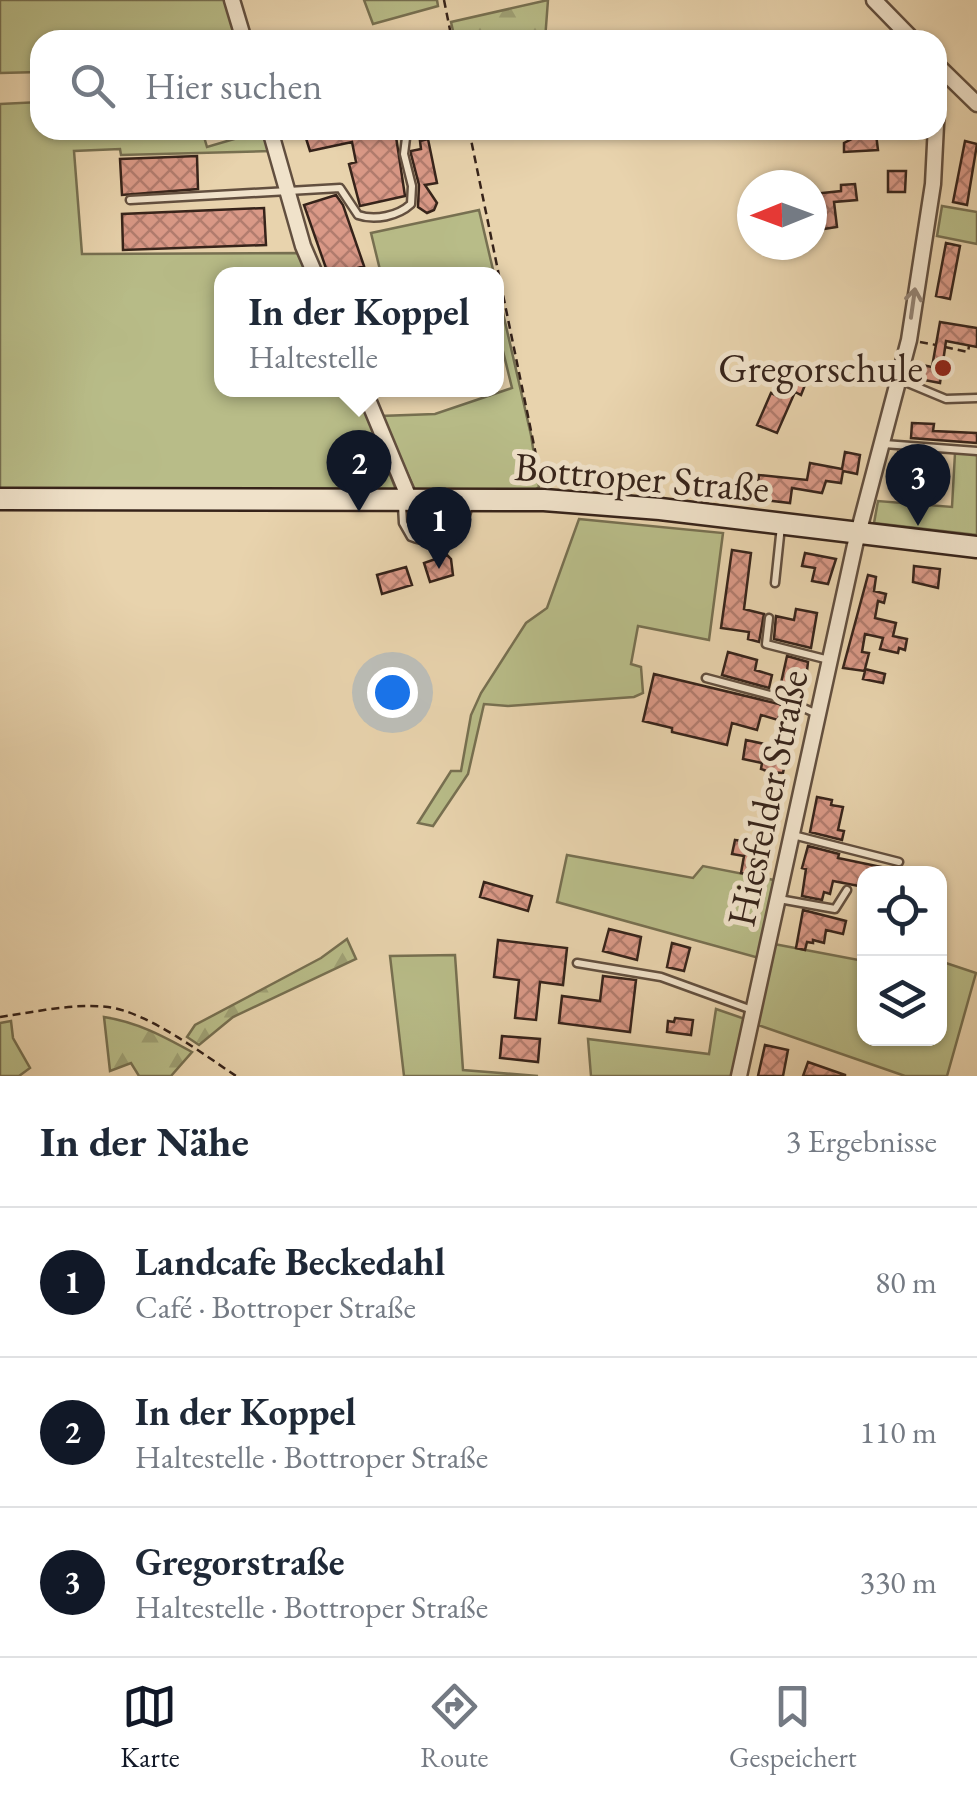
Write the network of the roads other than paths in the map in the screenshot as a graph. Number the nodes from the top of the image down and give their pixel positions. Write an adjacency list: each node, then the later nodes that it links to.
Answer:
1 (232, 0): 3 (street)
2 (874, 0): 4 (street)
3 (241, 30)
4 (903, 30)
5 (947, 75): 6 (street)
6 (977, 104)
7 (274, 140): 10 (street)
8 (406, 140): 10 (lane)
9 (935, 140): 13 (street, Hiesfelder Straße, one-way to 9)
10 (288, 193): 11 (lane); 12 (street)
11 (130, 200)
12 (313, 267)
13 (897, 379): 15 (lane); 16 (street, Hiesfelder Straße)
14 (367, 397): 19 (street)
15 (977, 398)
16 (884, 444): 17 (lane); 22 (street, Hiesfelder Straße)
17 (977, 450)
18 (0, 498): 19 (main road, Bottroper Straße)
19 (405, 498): 20 (main road, Bottroper Straße); 20 (lane)
20 (468, 499): 21 (main road, Bottroper Straße)
21 (781, 525): 22 (main road, Bottroper Straße); 24 (lane)
22 (860, 534): 23 (main road, Bottroper Straße); 26 (street, Hiesfelder Straße)
23 (977, 547)
24 (775, 584)
25 (769, 618): 26 (lane)
26 (830, 660): 28 (street, Hiesfelder Straße)
27 (706, 678): 28 (lane)
28 (818, 714): 29 (street, Hiesfelder Straße)
29 (792, 835): 30 (lane); 32 (street, Hiesfelder Straße)
30 (899, 862)
31 (847, 890): 32 (lane)
32 (778, 898): 34 (street, Hiesfelder Straße)
33 (577, 962): 34 (lane)
34 (753, 1010): 35 (street, Hiesfelder Straße)
35 (740, 1076)

